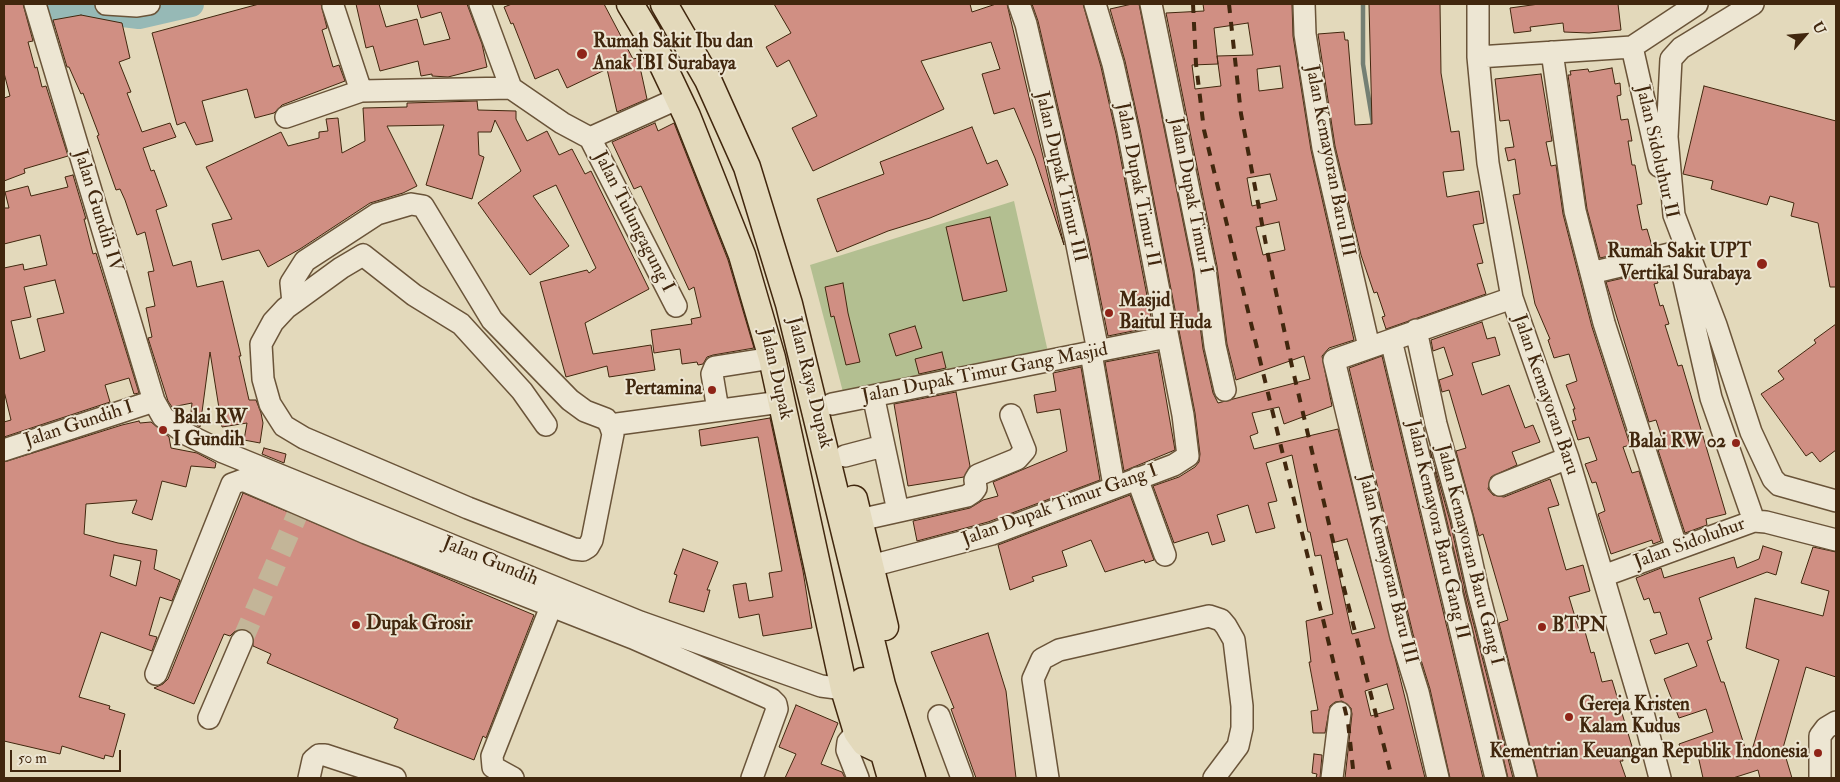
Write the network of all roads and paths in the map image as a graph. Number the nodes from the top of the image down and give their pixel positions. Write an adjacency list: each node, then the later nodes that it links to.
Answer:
1 (106, 4): 2 (street)
2 (141, 4)
3 (480, 4): 21 (street)
4 (630, 4): 23 (main road, Jalan Dupak)
5 (646, 4): 18 (main road, Jalan Raya Dupak)
6 (664, 4): 18 (main road, Jalan Raya Dupak)
7 (685, 4): 18 (main road)
8 (1019, 4): 38 (street, Jalan Dupak Timur III)
9 (1096, 4): 35 (street, Jalan Dupak Timur II)
10 (1151, 4): 40 (street, Jalan Dupak Timur I)
11 (1304, 4): 37 (street, Jalan Kemayoran Baru III)
12 (1478, 4): 20 (street, Jalan Kemayoran Baru)
13 (1697, 4): 17 (street)
14 (1753, 4): 58 (street)
15 (333, 6): 22 (street)
16 (37, 11): 41 (street, Jalan Gundih IV)
17 (1632, 47): 19 (street); 26 (street, Jalan Sidoluhur II)
18 (691, 50): 27 (main road, Jalan Raya Dupak); 43 (main road); 78 (main road, Jalan Raya Dupak)
19 (1552, 52): 20 (street); 28 (street)
20 (1478, 56): 29 (street, Jalan Kemayoran Baru)
21 (510, 88): 22 (street); 25 (street)
22 (361, 91): 24 (street)
23 (679, 98): 25 (street); 27 (main road, Jalan Dupak)
24 (286, 117)
25 (590, 138): 31 (street, Jalan Tulungagung I)
26 (1678, 252): 28 (street); 62 (street, Jalan Sidoluhur II)
27 (755, 271): 39 (main road, Jalan Dupak); 57 (main road, Jalan Raya Dupak)
28 (1592, 273): 64 (street)
29 (1512, 298): 34 (street); 53 (street, Jalan Kemayoran Baru)
30 (293, 303): 32 (street); 33 (street); 47 (street)
31 (676, 306)
32 (492, 320): 33 (street); 47 (street)
33 (461, 324): 48 (street)
34 (1416, 330): 36 (street); 90 (street, Jalan Kemayoran Baru Gang I)
35 (1166, 337): 38 (street, Jalan Dupak Timur Gang Masjid); 52 (street, Jalan Dupak Timur II)
36 (1391, 340): 37 (street); 89 (street, Jalan Kemayora Baru Gang II)
37 (1369, 347): 88 (street, Jalan Kemayoran Baru III)
38 (1094, 352): 43 (street, Jalan Dupak Timur Gang Masjid); 56 (street, Jalan Dupak Timur III)
39 (772, 358): 42 (main road, Jalan Dupak); 45 (street)
40 (1226, 390)
41 (154, 401): 50 (street, Jalan Gundih I); 59 (street, Jalan Gundih)
42 (781, 402): 45 (street); 57 (main road, Jalan Dupak)
43 (832, 404): 51 (main road)
44 (875, 404): 49 (street)
45 (718, 410): 47 (street)
46 (1011, 415): 60 (street)
47 (610, 425)
48 (546, 426)
49 (883, 446): 51 (street); 60 (street)
50 (4, 450)
51 (845, 456): 61 (main road)
52 (1188, 456): 54 (street, Jalan Dupak Timur Gang I)
53 (1568, 458): 55 (street); 67 (street, Jalan Kemayoran Baru)
54 (1137, 478): 56 (street, Jalan Dupak Timur Gang I); 65 (street)
55 (1500, 485)
56 (1114, 486): 66 (street, Jalan Dupak Timur Gang I)
57 (810, 496): 71 (main road, Jalan Dupak); 78 (main road, Jalan Raya Dupak)
58 (1836, 501)
59 (304, 503): 68 (street, Jalan Gundih); 70 (street)
60 (898, 512): 61 (street)
61 (859, 520): 66 (main road)
62 (1754, 521): 63 (street, Jalan Sidoluhur); 64 (street, Jalan Sidoluhur)
63 (1836, 540)
64 (1677, 549): 67 (street, Jalan Sidoluhur)
65 (1165, 556)
66 (871, 566): 78 (main road)
67 (1603, 576): 91 (street, Jalan Kemayoran Baru)
68 (555, 598): 71 (street, Jalan Gundih); 81 (street); 82 (street)
69 (242, 642): 74 (street)
70 (156, 674)
71 (844, 689): 76 (main road, Jalan Dupak)
72 (1340, 713): 87 (street)
73 (939, 716): 84 (street)
74 (209, 718)
75 (1836, 722): 77 (street)
76 (858, 732): 78 (main road); 83 (street)
77 (1827, 757): 92 (street)
78 (898, 767)
79 (309, 778): 80 (street)
80 (395, 778)
81 (514, 778)
82 (752, 778)
83 (858, 778)
84 (962, 778)
85 (1048, 778): 86 (street)
86 (1214, 778)
87 (1332, 778)
88 (1438, 778)
89 (1496, 778)
90 (1526, 778)
91 (1660, 778)
92 (1820, 778)

